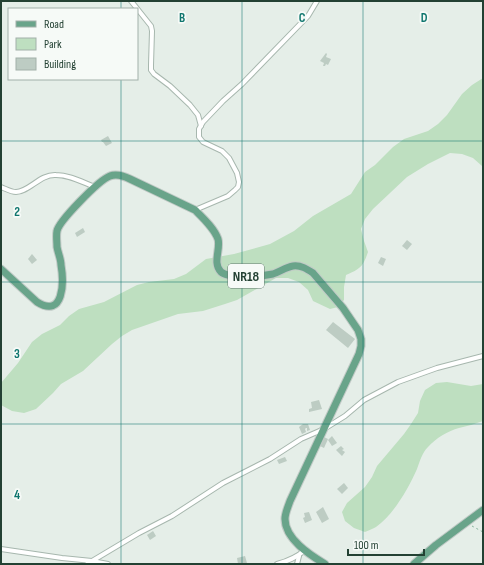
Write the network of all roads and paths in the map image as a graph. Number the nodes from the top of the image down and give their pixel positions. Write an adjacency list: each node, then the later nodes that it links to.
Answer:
1 (317, 1): 3 (street)
2 (138, 10): 3 (street)
3 (201, 126): 6 (street)
4 (1, 187): 5 (street)
5 (95, 188): 6 (main road, NR18); 7 (main road, NR18)
6 (195, 210): 9 (main road, NR18)
7 (1, 269)
8 (483, 356): 9 (street)
9 (324, 429): 14 (main road, NR18); 16 (street)
10 (483, 510): 11 (main road)
11 (466, 522): 12 (path); 22 (main road)
12 (483, 532)
13 (1, 548): 16 (street)
14 (305, 550): 15 (street); 21 (main road, NR18)
15 (299, 556): 19 (street); 20 (street)
16 (92, 561): 17 (street); 18 (street)
17 (87, 564)
18 (108, 564)
19 (277, 564)
20 (297, 564)
21 (325, 564)
22 (414, 564)

